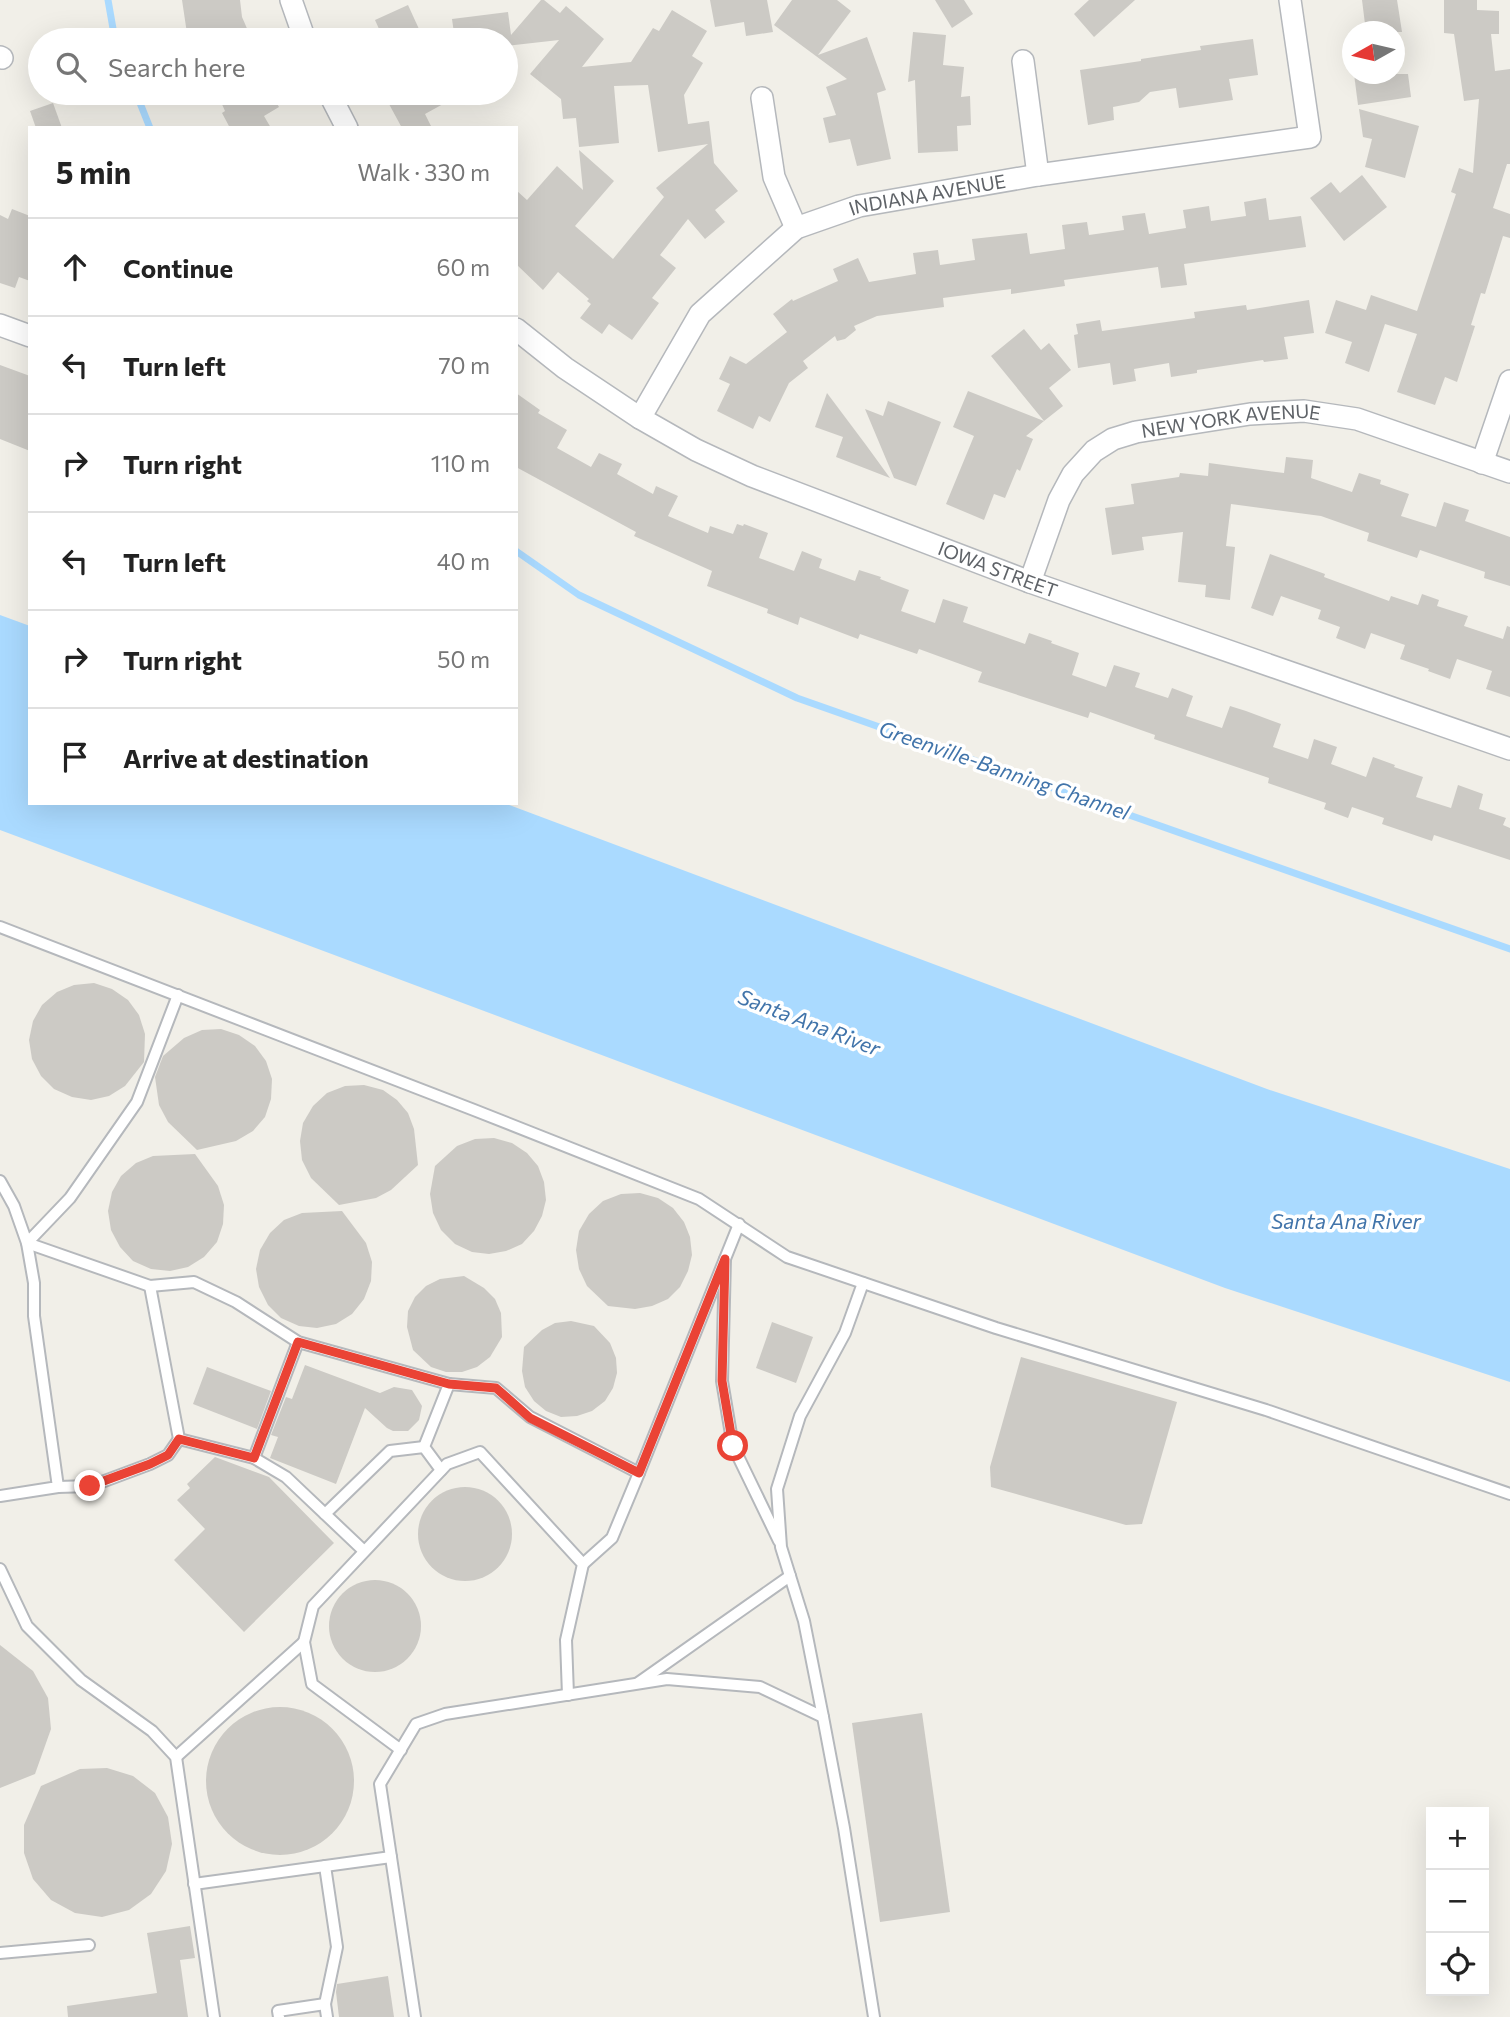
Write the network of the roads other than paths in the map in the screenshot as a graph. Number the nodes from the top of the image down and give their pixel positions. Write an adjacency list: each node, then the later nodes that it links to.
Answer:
1 (291, 0): 3 (street)
2 (1290, 0): 8 (street, INDIANA AVENUE)
3 (301, 28)
4 (1023, 61): 8 (street)
5 (762, 98): 9 (street)
6 (335, 105): 7 (street)
7 (346, 126)
8 (1038, 175): 9 (street, INDIANA AVENUE)
9 (796, 228): 14 (street, INDIANA AVENUE)
10 (0, 325): 12 (street)
11 (518, 331): 14 (street, IOWA STREET)
12 (28, 335)
13 (1510, 381): 15 (street)
14 (640, 418): 17 (street, IOWA STREET)
15 (1482, 463): 16 (street, NEW YORK AVENUE); 17 (street, NEW YORK AVENUE)
16 (1510, 472)
17 (1030, 582): 18 (street, IOWA STREET)
18 (1510, 749)
19 (0, 927): 20 (lane)
20 (178, 995): 22 (lane); 23 (lane)
21 (0, 1181): 23 (lane)
22 (739, 1224): 24 (lane); 25 (lane)
23 (27, 1243): 26 (lane); 34 (lane)
24 (725, 1259): 33 (lane); 38 (lane)
25 (863, 1283): 35 (lane); 38 (lane)
26 (150, 1286): 27 (lane); 29 (lane)
27 (298, 1342): 28 (lane); 31 (lane)
28 (449, 1384): 30 (lane); 33 (lane)
29 (179, 1439): 31 (lane); 34 (lane)
30 (424, 1447): 32 (lane); 37 (lane)
31 (254, 1458): 37 (lane)
32 (442, 1470): 39 (lane); 40 (lane)
33 (639, 1473): 40 (lane)
34 (58, 1487): 36 (lane)
35 (1510, 1494)
36 (0, 1496)
37 (325, 1514): 39 (lane)
38 (781, 1547): 42 (lane)
39 (364, 1551): 43 (lane)
40 (583, 1564): 45 (lane)
41 (0, 1569): 48 (lane)
42 (790, 1576): 44 (lane); 46 (lane)
43 (304, 1642): 47 (lane); 48 (lane)
44 (636, 1685): 45 (lane); 46 (lane)
45 (568, 1695): 47 (lane)
46 (823, 1717): 59 (lane)
47 (401, 1750): 49 (lane)
48 (176, 1757): 51 (lane)
49 (391, 1857): 50 (lane); 58 (lane)
50 (325, 1866): 51 (lane); 54 (lane)
51 (194, 1884): 55 (lane)
52 (89, 1945): 53 (lane)
53 (0, 1953)
54 (325, 2004): 56 (lane); 57 (lane)
55 (214, 2017)
56 (279, 2017)
57 (327, 2017)
58 (415, 2017)
59 (874, 2017)

